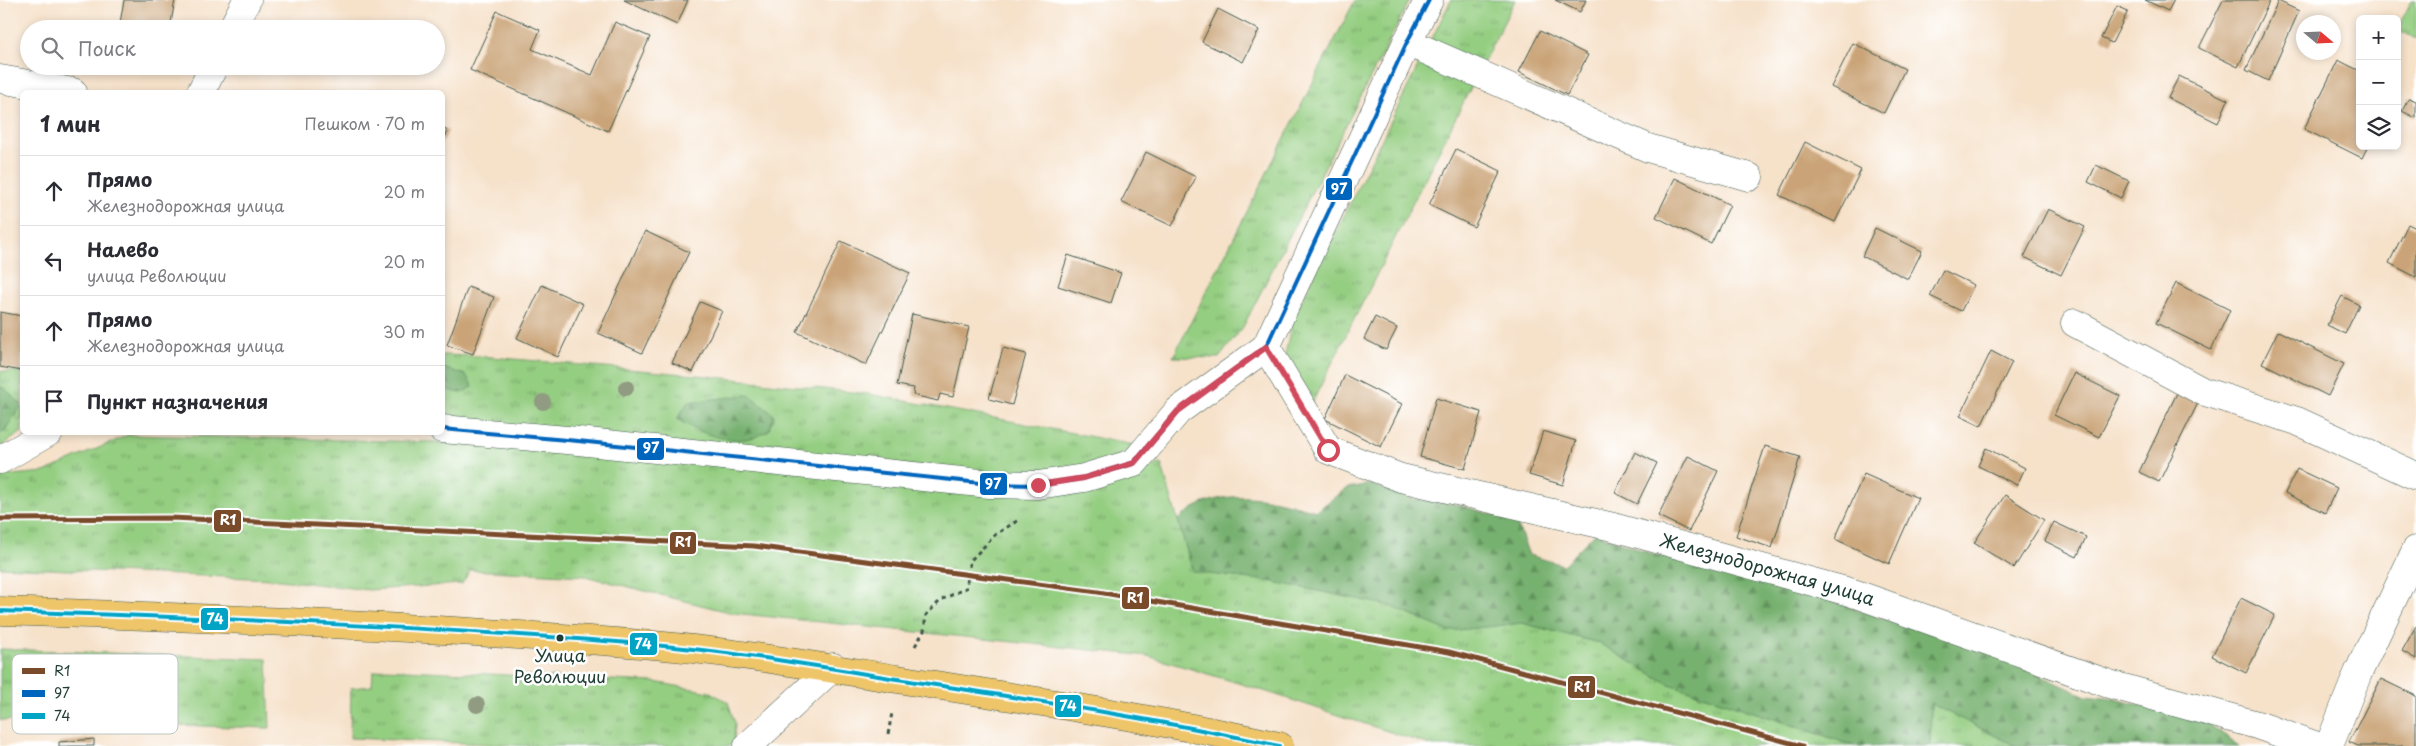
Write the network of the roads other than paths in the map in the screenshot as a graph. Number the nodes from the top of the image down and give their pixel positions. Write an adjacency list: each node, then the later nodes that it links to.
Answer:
1 (247, 0): 3 (street)
2 (1429, 0): 4 (street)
3 (237, 20)
4 (1407, 42): 9 (street); 11 (street)
5 (209, 75): 8 (street)
6 (0, 79): 7 (street)
7 (62, 90)
8 (201, 90)
9 (1749, 177)
10 (2075, 323): 15 (street)
11 (1266, 347): 12 (street); 21 (street, Железнодорожная улица)
12 (445, 429)
13 (44, 435): 14 (street)
14 (0, 460)
15 (2416, 476)
16 (2416, 550): 22 (street)
17 (0, 611): 18 (main road)
18 (833, 668): 19 (street); 20 (main road)
19 (748, 746)
20 (1279, 746)
21 (2317, 746)
22 (2330, 746)

